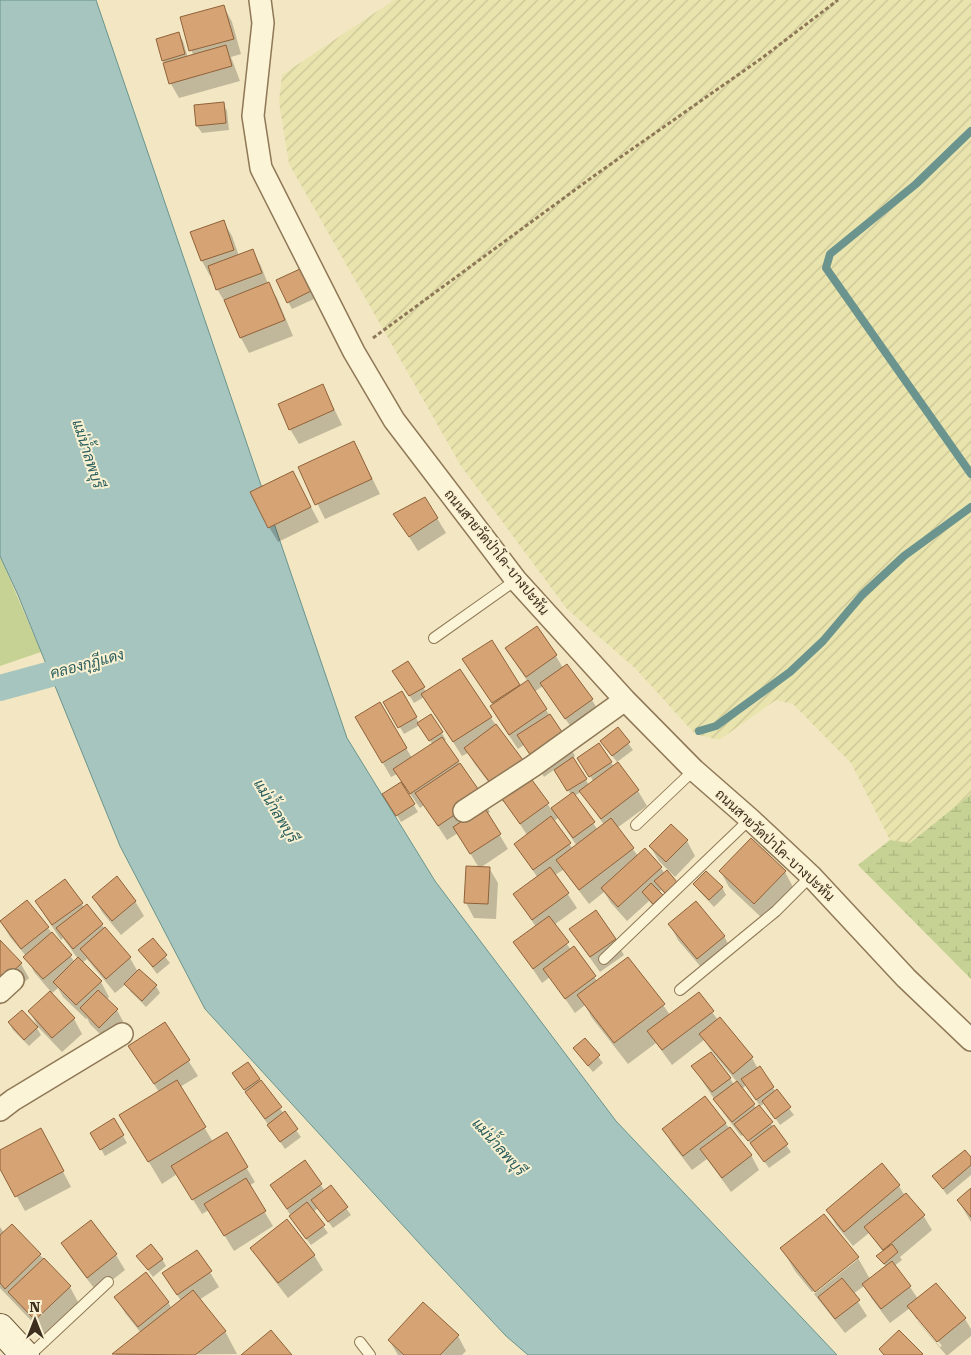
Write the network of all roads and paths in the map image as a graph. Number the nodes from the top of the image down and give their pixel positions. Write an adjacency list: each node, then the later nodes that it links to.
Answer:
1 (260, 0): 3 (street, ถนนสายวัดป่าโค-บางปะหัน)
2 (838, 0): 3 (path)
3 (354, 352): 4 (street, ถนนสายวัดป่าโค-บางปะหัน)
4 (516, 580): 5 (lane); 6 (street, ถนนสายวัดป่าโค-บางปะหัน)
5 (434, 638)
6 (625, 700): 7 (street, ถนนสายวัดป่าโค-บางปะหัน); 8 (street)
7 (694, 770): 9 (street, ถนนสายวัดป่าโค-บางปะหัน); 10 (lane)
8 (464, 811)
9 (750, 819): 11 (street, ถนนสายวัดป่าโค-บางปะหัน); 12 (lane)
10 (636, 825)
11 (811, 876): 13 (lane); 15 (street, ถนนสายวัดป่าโค-บางปะหัน)
12 (604, 959)
13 (680, 990)
14 (122, 1034): 16 (street)
15 (971, 1040)
16 (0, 1110)
17 (108, 1282): 21 (lane)
18 (0, 1328): 20 (main road)
19 (360, 1342): 22 (lane)
20 (25, 1355)
21 (30, 1355)
22 (370, 1355)

